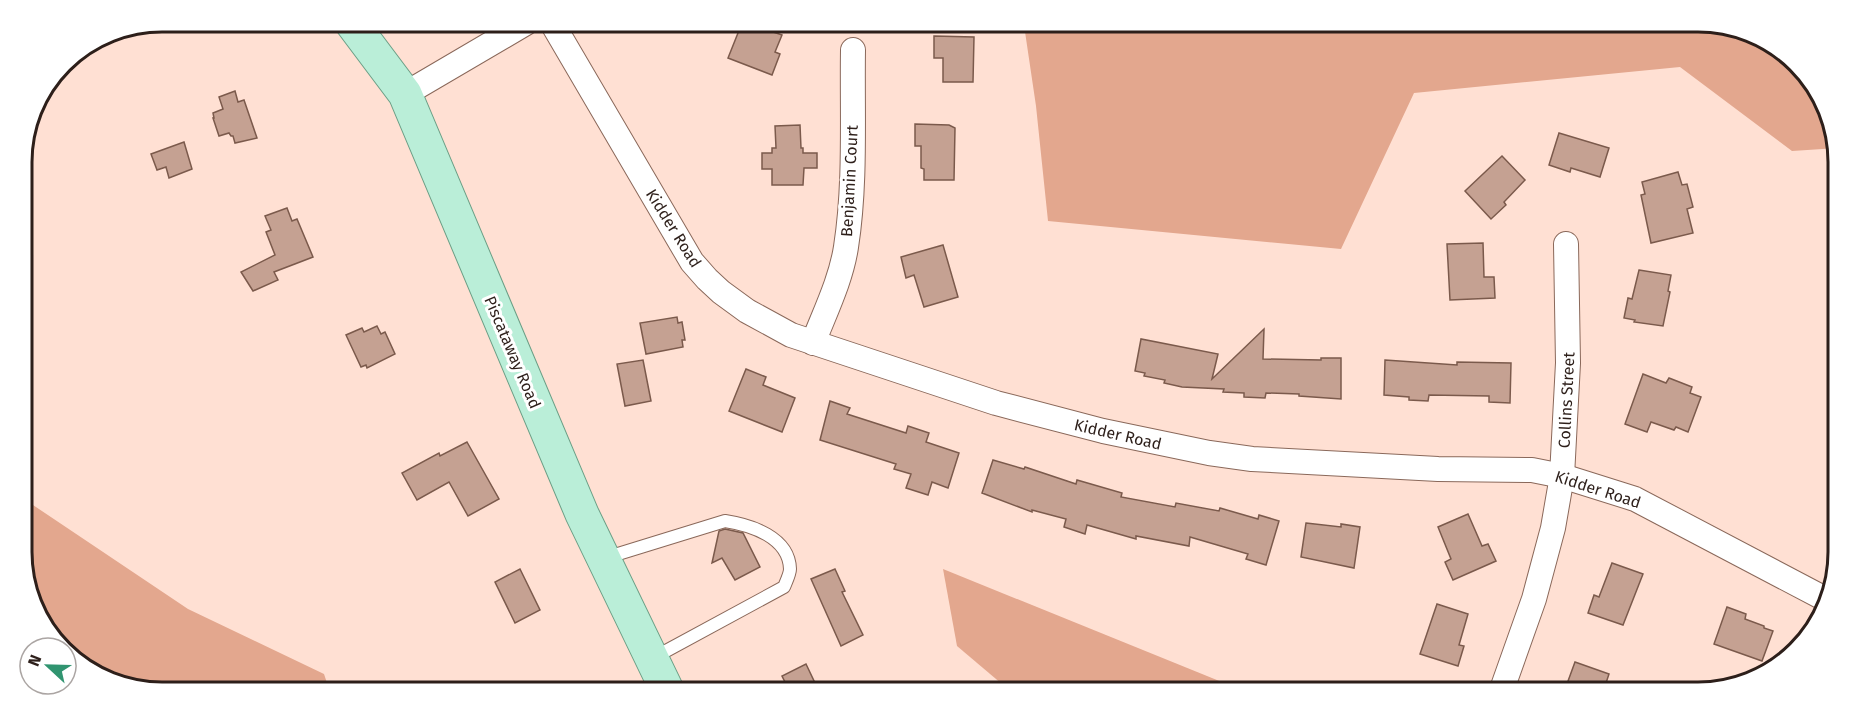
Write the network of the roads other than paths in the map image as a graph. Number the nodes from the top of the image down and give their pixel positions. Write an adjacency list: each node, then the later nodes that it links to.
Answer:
1 (358, 32): 5 (main road, Piscataway Road)
2 (511, 32): 5 (street)
3 (557, 32): 7 (street, Kidder Road)
4 (853, 50): 7 (street, Benjamin Court)
5 (405, 94): 9 (main road, Piscataway Road)
6 (1566, 243): 8 (street, Collins Street)
7 (813, 343): 8 (street, Kidder Road)
8 (1562, 476): 10 (street, Kidder Road); 13 (street, Collins Street)
9 (603, 559): 11 (main road, Piscataway Road); 11 (lane)
10 (1821, 597)
11 (652, 659): 12 (main road, Piscataway Road)
12 (663, 682)
13 (1505, 682)

